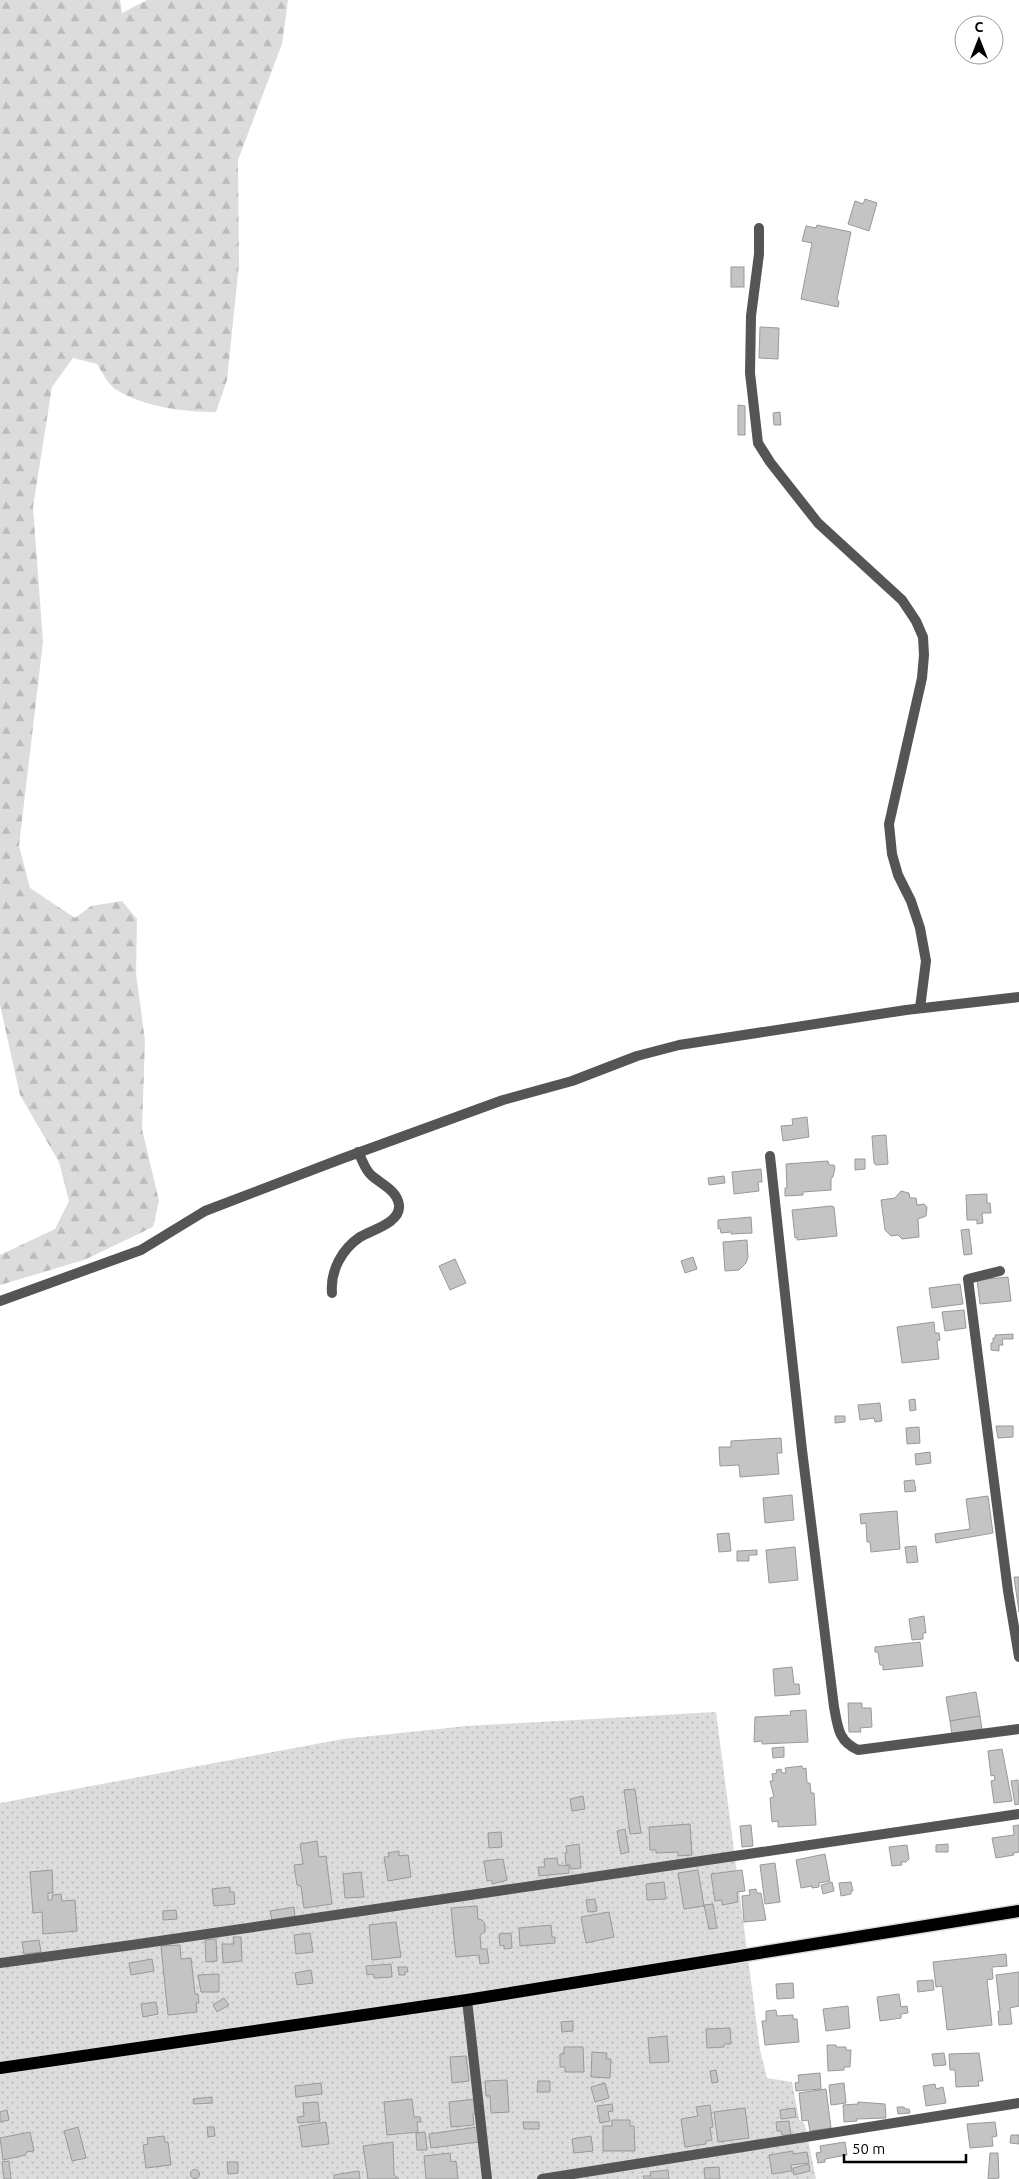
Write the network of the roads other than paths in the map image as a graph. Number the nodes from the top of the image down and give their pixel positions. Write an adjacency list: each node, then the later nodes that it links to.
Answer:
1 (759, 228): 3 (street)
2 (1019, 997): 3 (street)
3 (920, 1008): 4 (street)
4 (358, 1152): 7 (street); 8 (street)
5 (770, 1156): 10 (street)
6 (1000, 1271): 9 (street)
7 (332, 1293)
8 (0, 1301)
9 (1019, 1657)
10 (1019, 1729)
11 (1019, 1814): 13 (street)
12 (1019, 1911): 14 (main road)
13 (0, 1962)
14 (466, 2000): 15 (main road); 17 (street)
15 (0, 2068)
16 (1019, 2103): 18 (street)
17 (487, 2179)
18 (542, 2179)

